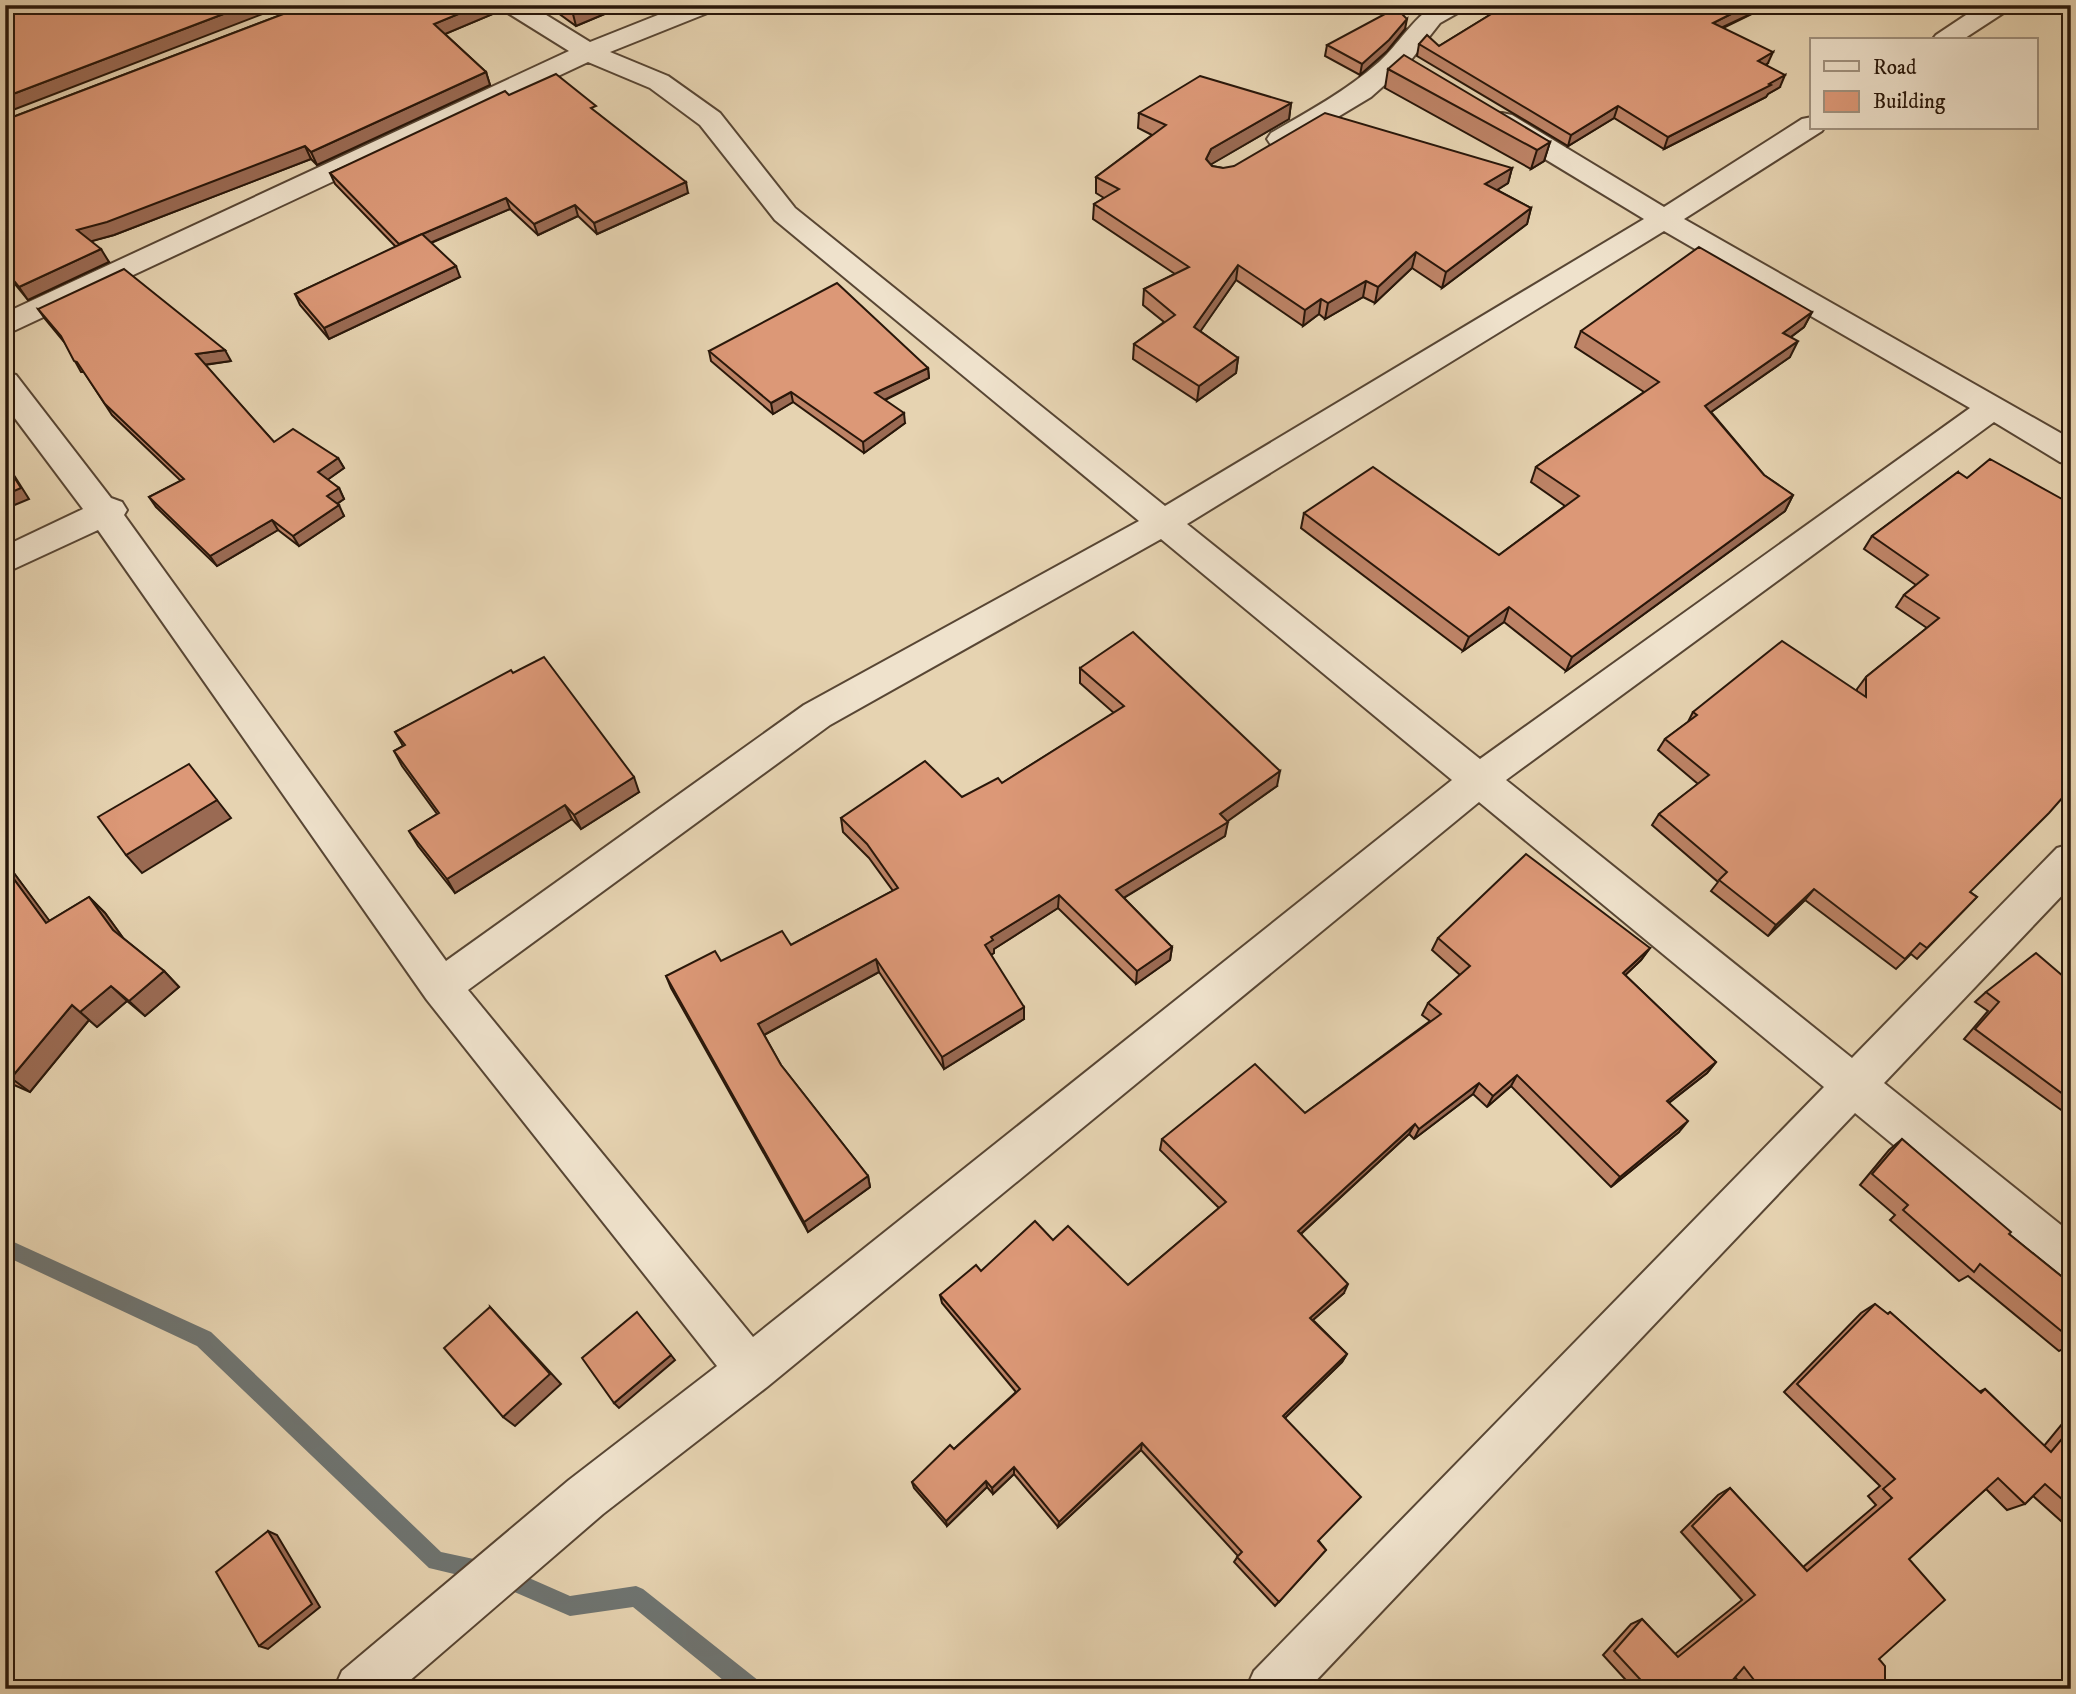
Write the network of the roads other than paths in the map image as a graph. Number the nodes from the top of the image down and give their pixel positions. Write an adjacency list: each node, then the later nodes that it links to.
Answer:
1 (512, 5): 6 (street)
2 (706, 5): 6 (street)
3 (1454, 5): 9 (street)
4 (2000, 5): 5 (street)
5 (1947, 38)
6 (588, 52): 11 (street); 16 (street)
7 (1479, 107): 10 (street)
8 (1810, 126): 10 (street)
9 (1254, 155)
10 (1664, 219): 13 (street); 16 (street)
11 (5, 325)
12 (5, 382): 15 (street)
13 (1993, 407): 14 (street); 18 (street)
14 (2071, 454)
15 (107, 511): 17 (street); 20 (street)
16 (1163, 523): 18 (street); 20 (street)
17 (5, 562)
18 (1479, 780): 21 (street); 23 (street)
19 (2071, 860): 21 (street)
20 (441, 987): 23 (street)
21 (1852, 1086): 22 (street); 25 (street)
22 (2071, 1262)
23 (750, 1370): 24 (street)
24 (360, 1689)
25 (1272, 1689)

